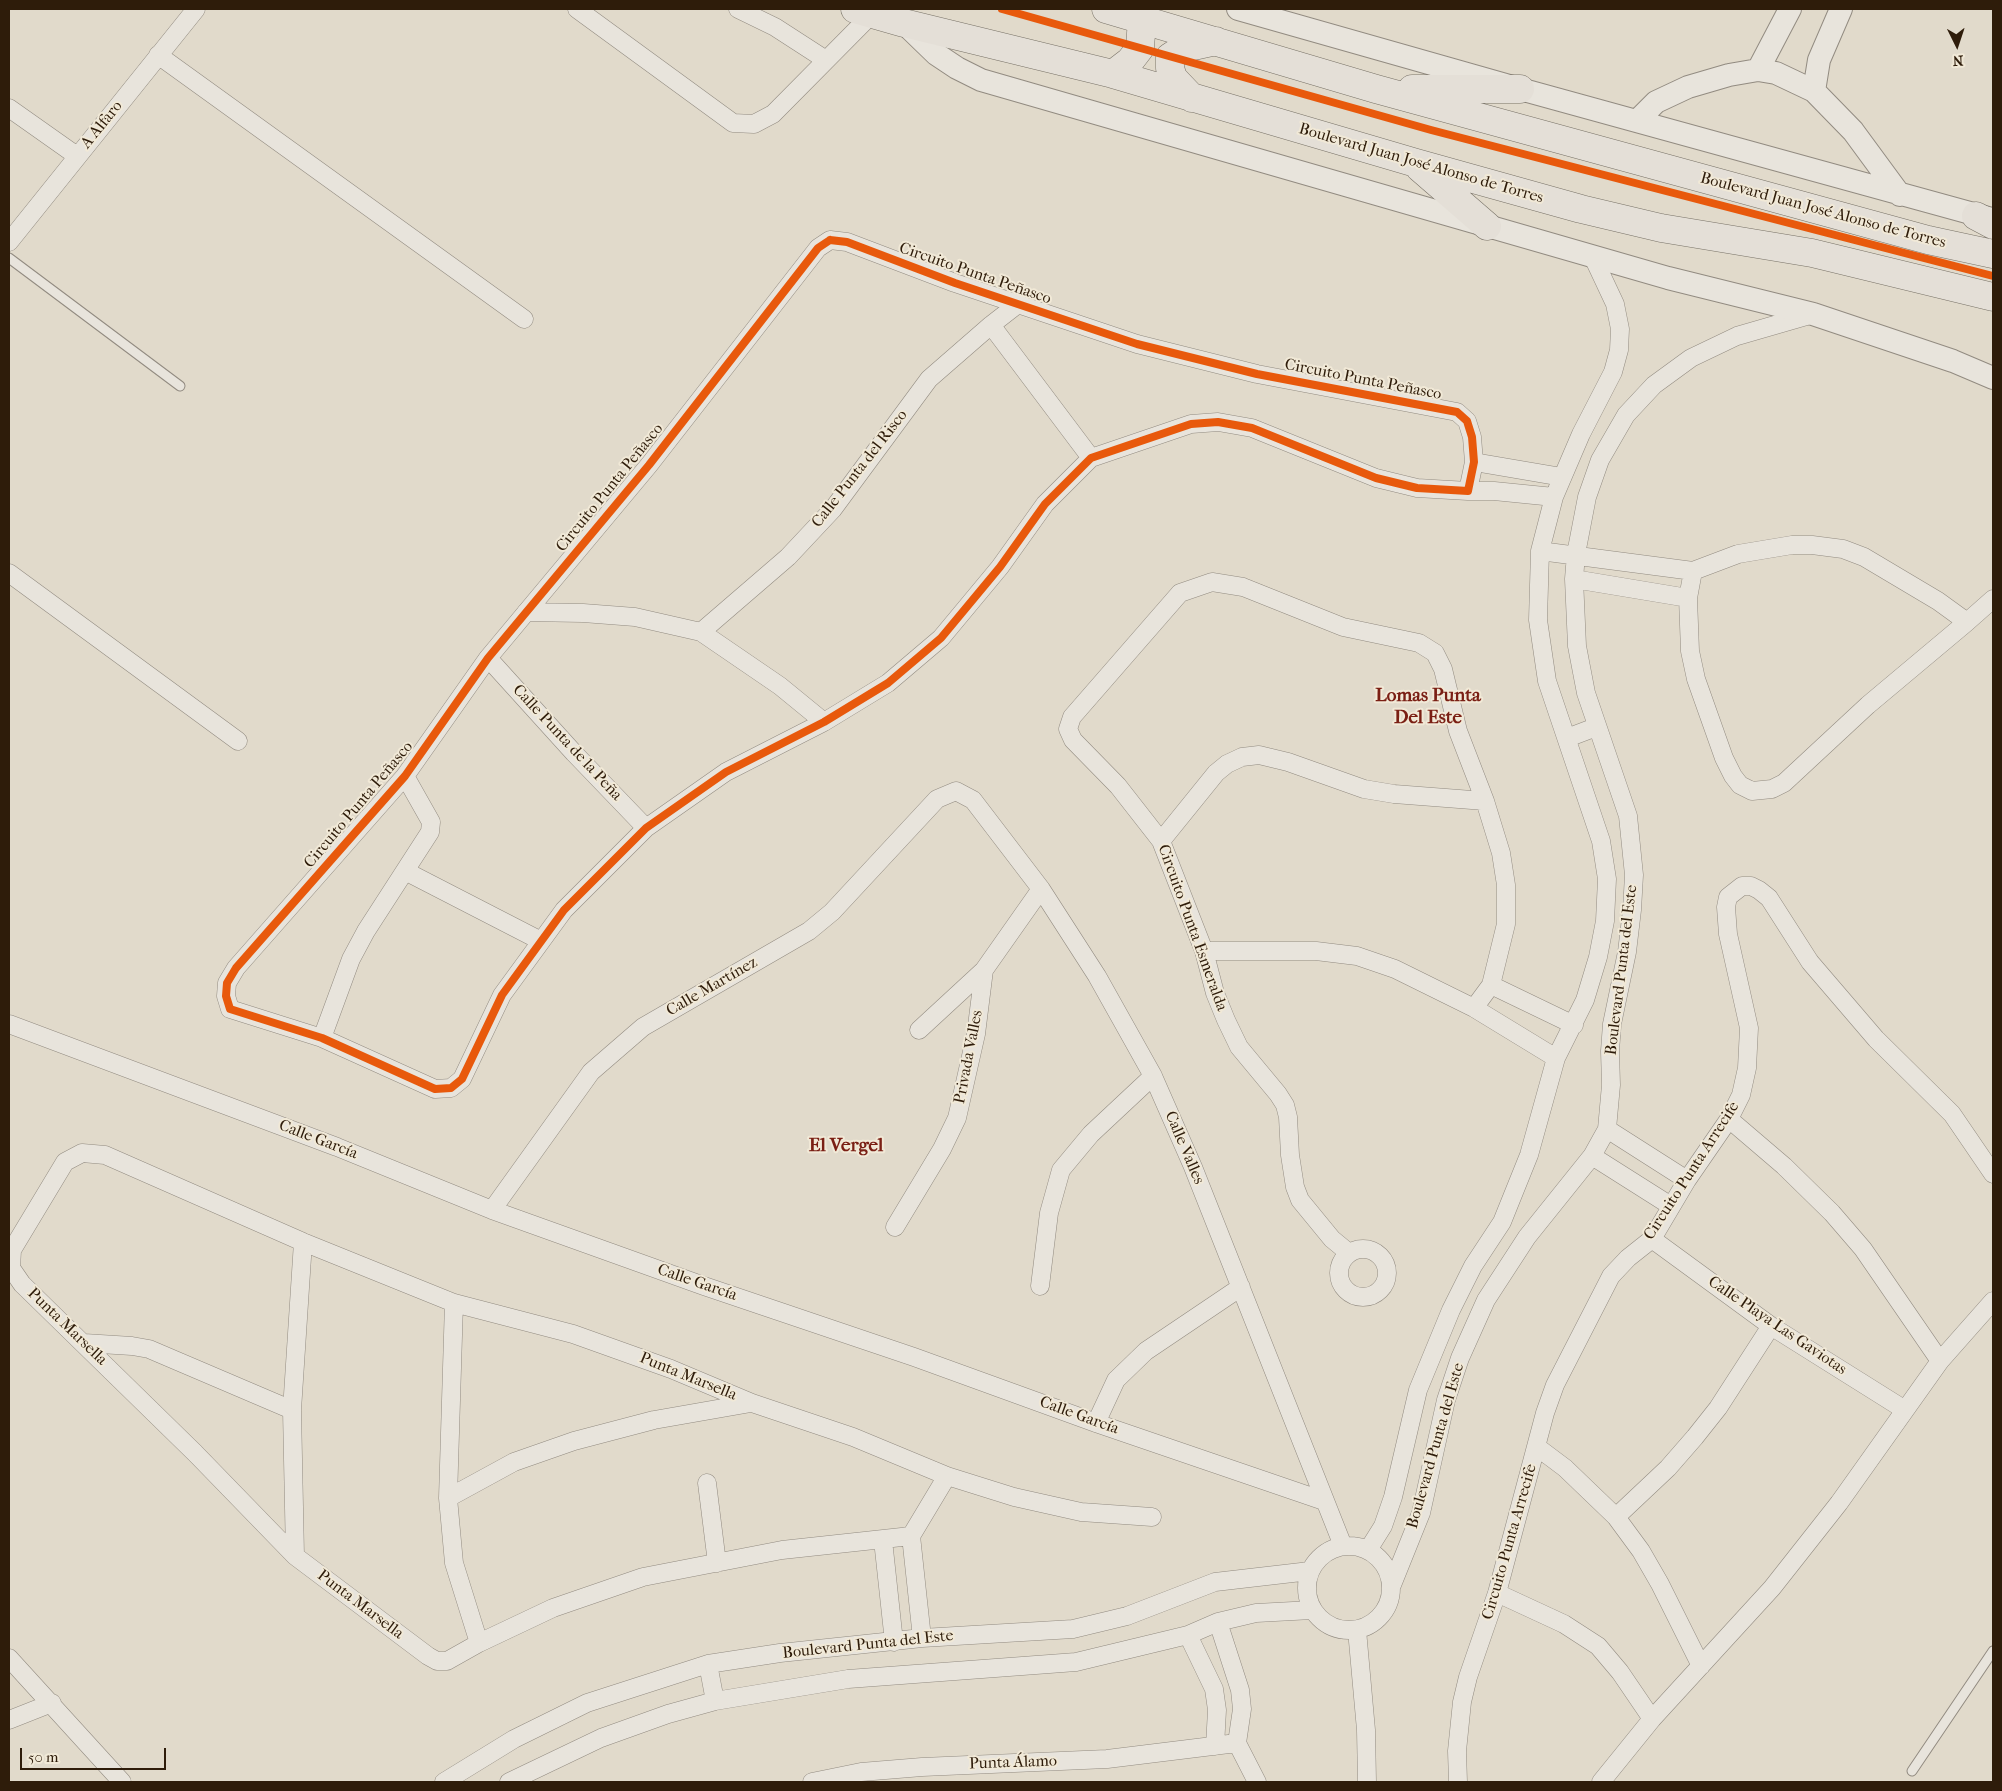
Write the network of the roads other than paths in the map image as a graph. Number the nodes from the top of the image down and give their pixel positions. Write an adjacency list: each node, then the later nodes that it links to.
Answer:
1 (196, 9): 12 (street, A Alfaro)
2 (577, 9): 13 (street)
3 (738, 9): 13 (street)
4 (1106, 9): 9 (main road, Boulevard Juan José Alonso de Torres)
5 (1238, 9): 17 (street)
6 (1790, 9): 14 (street)
7 (863, 11): 10 (main road, Boulevard Juan José Alonso de Torres); 13 (street)
8 (1833, 15): 18 (street)
9 (1142, 19): 11 (main road, Boulevard Juan José Alonso de Torres); 15 (main road)
10 (904, 23): 15 (main road, Boulevard Juan José Alonso de Torres); 26 (street)
11 (1217, 41): 16 (main road, Boulevard Juan José Alonso de Torres); 19 (main road)
12 (158, 55): 22 (street, A Alfaro); 34 (street)
13 (826, 60)
14 (1758, 70): 18 (street); 21 (street)
15 (1113, 74): 19 (main road, Boulevard Juan José Alonso de Torres)
16 (1376, 89): 17 (main road); 28 (main road, Boulevard Juan José Alonso de Torres)
17 (1520, 90): 21 (street)
18 (1814, 91): 24 (street)
19 (1192, 98): 23 (main road, Boulevard Juan José Alonso de Torres)
20 (9, 108): 22 (street)
21 (1637, 121): 24 (street)
22 (77, 156): 27 (street, A Alfaro)
23 (1416, 163): 26 (main road); 31 (main road, Boulevard Juan José Alonso de Torres)
24 (1900, 195): 25 (street)
25 (1988, 220)
26 (1487, 226): 29 (street)
27 (9, 242)
28 (1993, 254)
29 (1592, 255): 33 (street); 40 (street, Boulevard Punta del Este)
30 (9, 258): 37 (lane)
31 (1993, 297)
32 (1018, 304): 35 (street, Calle Punta del Risco); 39 (street, Circuito Punta Peñasco); 50 (street, Circuito Punta Peñasco)
33 (1813, 314): 36 (street); 44 (street, Boulevard Punta del Este)
34 (524, 319)
35 (991, 325): 38 (street); 52 (street, Calle Punta del Risco)
36 (1993, 378)
37 (180, 386)
38 (1091, 458): 41 (street, Circuito Punta Peñasco); 54 (street, Circuito Punta Peñasco)
39 (1474, 462): 40 (street); 41 (street, Circuito Punta Peñasco)
40 (1562, 477): 42 (street, Boulevard Punta del Este)
41 (1468, 491): 42 (street, Circuito Punta Peñasco)
42 (1554, 497): 43 (street, Boulevard Punta del Este)
43 (1540, 551): 44 (street); 56 (street, Boulevard Punta del Este)
44 (1576, 554): 45 (street); 47 (street, Boulevard Punta del Este)
45 (1693, 571): 48 (street); 51 (street)
46 (9, 573): 57 (street)
47 (1574, 579): 48 (street); 55 (street, Boulevard Punta del Este)
48 (1688, 598): 51 (street)
49 (1993, 599): 51 (street)
50 (526, 612): 52 (street); 53 (street, Circuito Punta Peñasco)
51 (1967, 622)
52 (701, 632): 54 (street)
53 (488, 658): 58 (street, Circuito Punta Peñasco); 61 (street, Calle Punta de la Peña)
54 (824, 722): 61 (street, Circuito Punta Peñasco)
55 (1596, 726): 56 (street); 77 (street, Boulevard Punta del Este)
56 (1567, 738): 71 (street, Boulevard Punta del Este)
57 (238, 741)
58 (405, 776): 63 (street, Circuito Punta Peñasco); 73 (street, Circuito Punta Peñasco)
59 (956, 790): 64 (street, Calle Valles); 82 (street, Calle Martínez)
60 (1486, 801): 62 (street); 62 (street, Circuito Punta Esmeralda); 68 (street, Circuito Punta Esmeralda)
61 (646, 828): 65 (street, Circuito Punta Peñasco)
62 (1161, 841): 66 (street, Circuito Punta Esmeralda)
63 (405, 871): 65 (street); 73 (street, Circuito Punta Peñasco)
64 (1041, 888): 67 (street, Privada Valles); 75 (street, Calle Valles)
65 (541, 941): 73 (street, Circuito Punta Peñasco)
66 (1204, 951): 69 (street); 86 (street, Circuito Punta Esmeralda)
67 (984, 970): 72 (street); 83 (street, Privada Valles)
68 (1491, 985): 69 (street); 71 (street)
69 (1474, 1008): 74 (street)
70 (9, 1024): 82 (street, Calle García)
71 (1574, 1025): 74 (street, Boulevard Punta del Este)
72 (919, 1030)
73 (322, 1038)
74 (1556, 1058): 108 (street, Boulevard Punta del Este)
75 (1152, 1076): 87 (street); 88 (street, Calle Valles)
76 (1729, 1119): 79 (street, Circuito Punta Arrecife); 80 (street, Circuito Punta Arrecife); 93 (street)
77 (1606, 1129): 78 (street, Boulevard Punta del Este); 80 (street)
78 (1592, 1156): 81 (street); 112 (street, Boulevard Punta del Este)
79 (1993, 1174)
80 (1687, 1180): 81 (street, Circuito Punta Arrecife)
81 (1671, 1206): 84 (street, Circuito Punta Arrecife)
82 (492, 1210): 97 (street, Calle García)
83 (895, 1227)
84 (1652, 1239): 91 (street, Calle Playa Las Gaviotas); 98 (street, Circuito Punta Arrecife)
85 (303, 1242): 90 (street, Punta Marsella); 92 (street, Punta Marsella); 95 (street)
86 (1349, 1253)
87 (1040, 1286)
88 (1241, 1287): 97 (street); 102 (street, Calle Valles)
89 (1993, 1302): 93 (street)
90 (454, 1303): 94 (street, Punta Marsella); 101 (street)
91 (1771, 1326): 96 (street, Calle Playa Las Gaviotas); 104 (street)
92 (84, 1343): 95 (street); 109 (street, Punta Marsella)
93 (1940, 1362): 96 (street)
94 (752, 1403): 99 (street, Punta Marsella); 101 (street)
95 (292, 1410): 109 (street)
96 (1905, 1410): 124 (street)
97 (1096, 1423): 102 (street, Calle García)
98 (1537, 1447): 104 (street); 113 (street, Circuito Punta Arrecife)
99 (947, 1476): 103 (street, Punta Marsella); 105 (street)
100 (707, 1483): 110 (street)
101 (448, 1498): 120 (street)
102 (1324, 1501): 107 (street, Calle Valles)
103 (1152, 1517)
104 (1616, 1517): 124 (street)
105 (911, 1536): 106 (street, Punta Marsella); 118 (street)
106 (884, 1540): 110 (street, Punta Marsella); 119 (street)
107 (1343, 1546): 108 (street); 111 (street)
108 (1368, 1550): 112 (street)
109 (295, 1556): 120 (street, Punta Marsella)
110 (717, 1563): 120 (street, Punta Marsella)
111 (1310, 1571): 114 (street); 118 (street, Boulevard Punta del Este)
112 (1392, 1585): 116 (street)
113 (1497, 1593): 127 (street); 139 (street, Circuito Punta Arrecife)
114 (1312, 1610): 115 (street, Boulevard Punta del Este); 116 (street)
115 (1218, 1622): 117 (street, Boulevard Punta del Este); 129 (street)
116 (1358, 1630): 138 (street)
117 (1188, 1635): 125 (street, Boulevard Punta del Este); 130 (street)
118 (922, 1638): 119 (street, Boulevard Punta del Este)
119 (894, 1642): 123 (street, Boulevard Punta del Este)
120 (479, 1643)
121 (1993, 1651): 131 (lane)
122 (9, 1658): 126 (street)
123 (708, 1664): 125 (street); 134 (street, Boulevard Punta del Este)
124 (1701, 1666): 127 (street)
125 (716, 1701): 135 (street, Boulevard Punta del Este)
126 (52, 1704): 128 (street); 133 (street)
127 (1652, 1719): 140 (street)
128 (9, 1720)
129 (1237, 1743): 130 (street, Punta Álamo); 137 (street)
130 (1215, 1746): 132 (street, Punta Álamo)
131 (1912, 1771)
132 (863, 1777): 136 (street, Punta Álamo)
133 (122, 1782)
134 (444, 1782)
135 (509, 1782)
136 (812, 1782)
137 (1257, 1782)
138 (1367, 1782)
139 (1458, 1782)
140 (1601, 1782)

